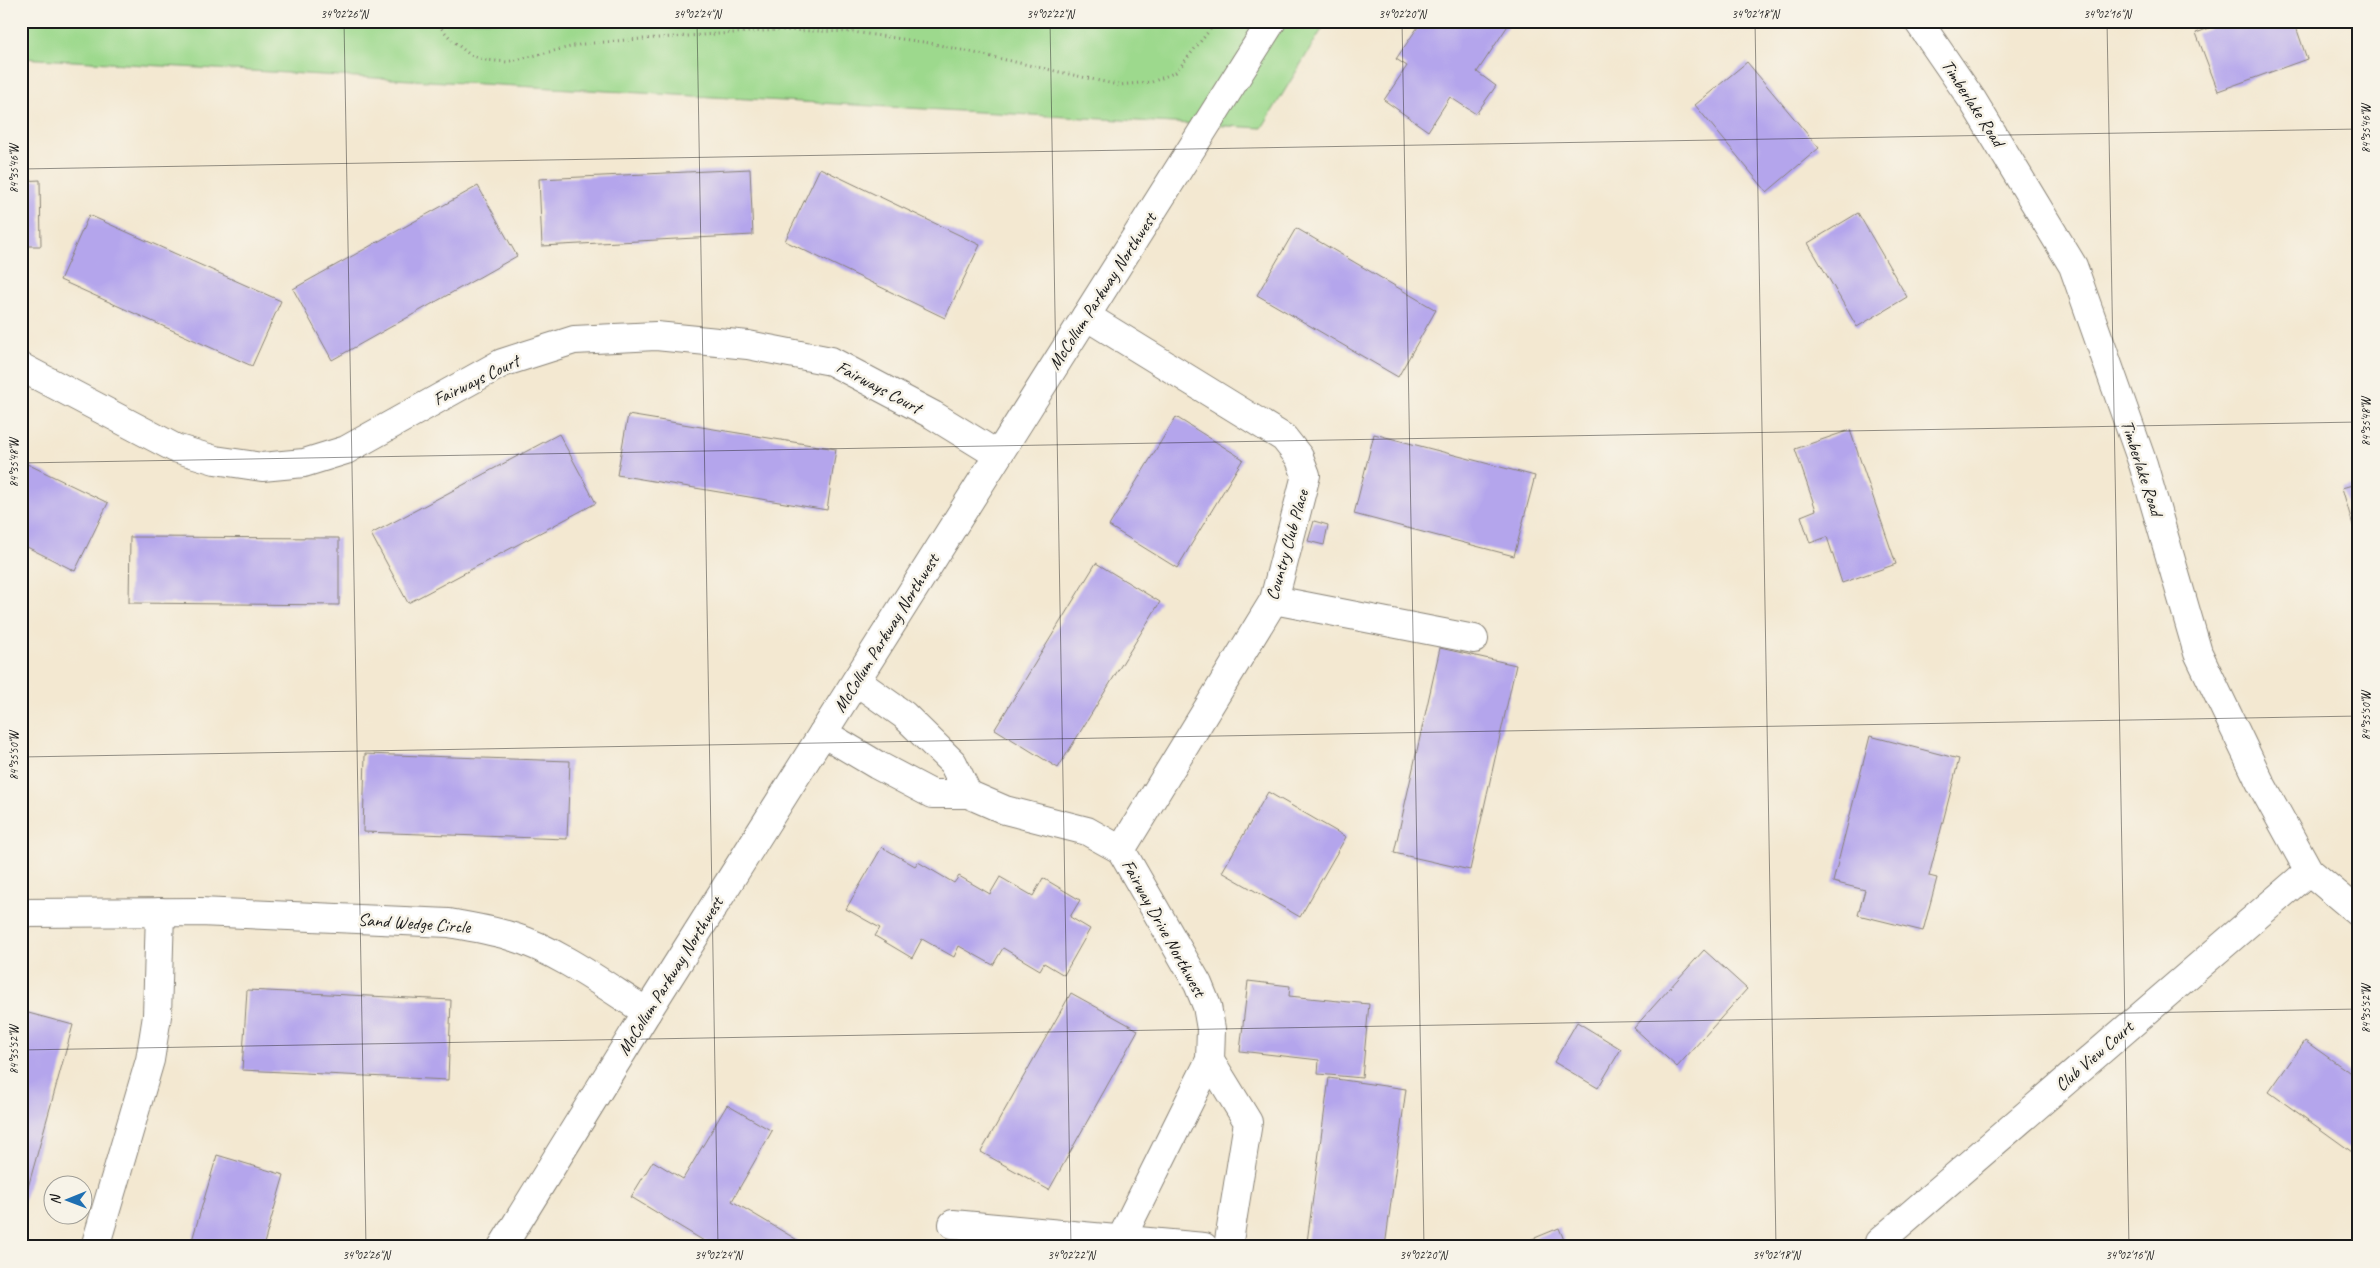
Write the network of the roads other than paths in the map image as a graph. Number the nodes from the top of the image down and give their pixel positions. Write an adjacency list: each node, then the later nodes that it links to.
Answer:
1 (1272, 21): 3 (street, McCollum Parkway Northwest)
2 (1918, 21): 12 (street, Timberlake Road)
3 (1086, 316): 5 (street, McCollum Parkway Northwest); 6 (street, Country Club Place)
4 (21, 367): 5 (street, Fairways Court)
5 (998, 455): 8 (street, McCollum Parkway Northwest)
6 (1274, 600): 7 (street); 11 (street, Country Club Place)
7 (1474, 639)
8 (856, 681): 9 (street, McCollum Parkway Northwest); 10 (street)
9 (823, 733): 10 (street, Fairway Drive Northwest); 16 (street, McCollum Parkway Northwest)
10 (968, 794): 11 (street, Fairway Drive Northwest)
11 (1122, 850): 17 (street, Fairway Drive Northwest)
12 (2309, 871): 15 (street, Timberlake Road); 20 (street, Club View Court)
13 (160, 912): 14 (street, Sand Wedge Circle); 16 (street, Sand Wedge Circle); 21 (street)
14 (21, 913)
15 (2359, 913)
16 (647, 1012): 22 (street, McCollum Parkway Northwest)
17 (1210, 1060): 19 (street); 24 (street)
18 (953, 1224): 19 (street)
19 (1121, 1239): 23 (street)
20 (1879, 1242)
21 (95, 1247)
22 (502, 1247)
23 (1204, 1247)
24 (1228, 1247)

